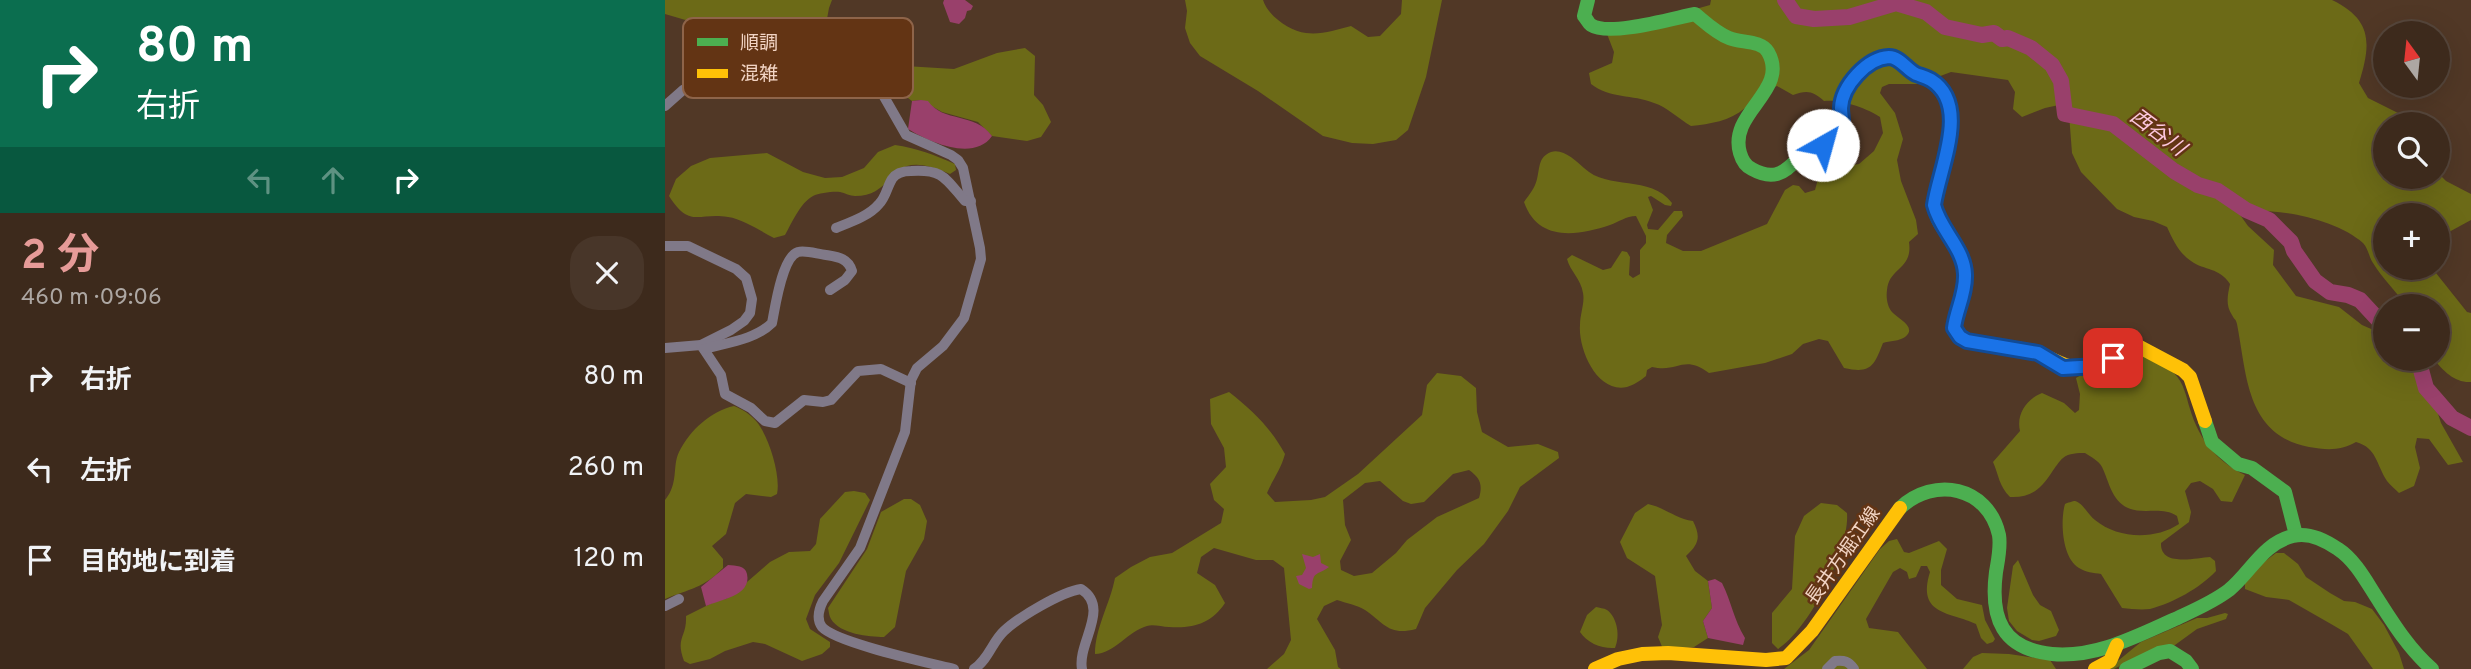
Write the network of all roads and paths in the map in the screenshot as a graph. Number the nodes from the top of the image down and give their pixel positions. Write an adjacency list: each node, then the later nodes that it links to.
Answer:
1 (1588, 0): 12 (street)
2 (683, 90): 4 (street)
3 (885, 98): 5 (street)
4 (665, 106)
5 (971, 201): 6 (street); 11 (street)
6 (837, 228)
7 (665, 246): 9 (street)
8 (830, 290): 9 (street)
9 (702, 347): 10 (street); 11 (street)
10 (665, 348)
11 (911, 383): 17 (street)
12 (2296, 535): 15 (street, 長井方堀江線); 27 (street)
13 (679, 599): 14 (street)
14 (665, 606)
15 (2117, 645): 16 (street, 長井方堀江線); 24 (street, 長井方堀江線)
16 (2053, 654): 20 (street, 長井方堀江線); 23 (street)
17 (954, 669)
18 (974, 669): 19 (street)
19 (1082, 669)
20 (1595, 669)
21 (1827, 669): 22 (street)
22 (1854, 669)
23 (2061, 669)
24 (2095, 669)
25 (2126, 669): 26 (street)
26 (2192, 669)
27 (2432, 669)

